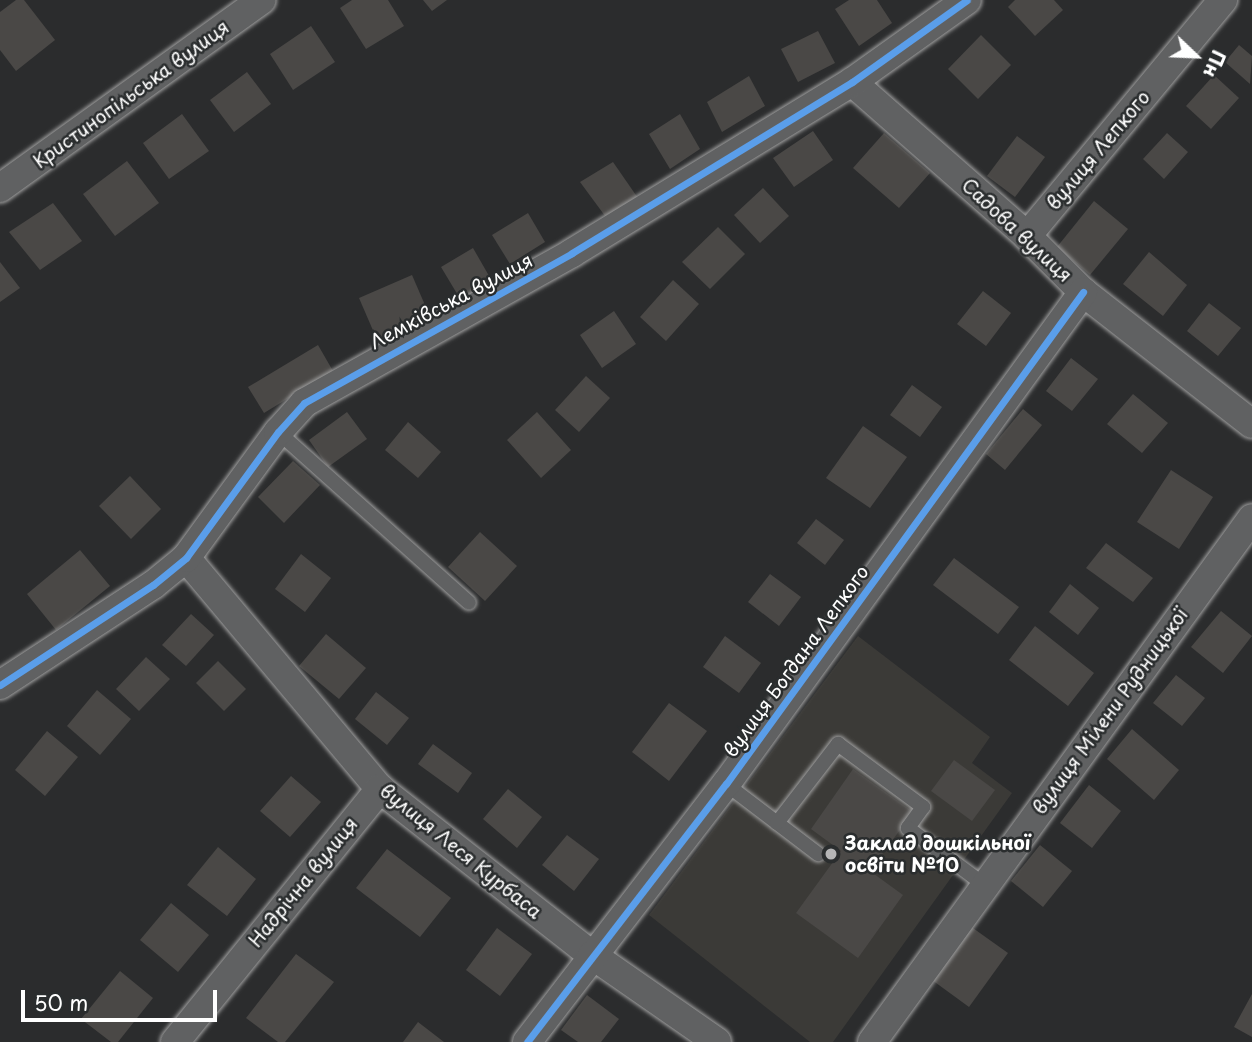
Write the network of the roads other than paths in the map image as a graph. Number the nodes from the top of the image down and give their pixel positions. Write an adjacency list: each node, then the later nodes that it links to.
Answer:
1 (262, 0): 5 (street, Кристинопільська вулиця)
2 (967, 0): 4 (street, Лемківська вулиця)
3 (1223, 0): 6 (street, вулиця Лепкого)
4 (852, 82): 6 (street, Садова вулиця); 9 (street, Лемківська вулиця)
5 (0, 188)
6 (1027, 236): 7 (street, Садова вулиця)
7 (1083, 292): 8 (street, Садова вулиця); 14 (street, вулиця Богдана Лепкого)
8 (1252, 424)
9 (278, 432): 11 (street, Лемківська вулиця); 12 (lane)
10 (1252, 518): 18 (street, вулиця Мілени Рудницької)
11 (186, 558): 13 (street, Лемківська вулиця); 15 (street, вулиця Леся Курбаса)
12 (469, 603)
13 (0, 685)
14 (726, 784): 16 (lane); 19 (street, вулиця Богдана Лепкого)
15 (380, 789): 19 (street, вулиця Леся Курбаса); 20 (street, Надрічна вулиця)
16 (777, 823): 17 (lane); 18 (lane)
17 (818, 854)
18 (983, 884): 23 (street, вулиця Мілени Рудницької)
19 (592, 955): 21 (street, вулиця Богдана Лепкого); 22 (street, вулиця Леся Курбаса)
20 (175, 1042)
21 (527, 1042)
22 (718, 1042)
23 (872, 1042)

